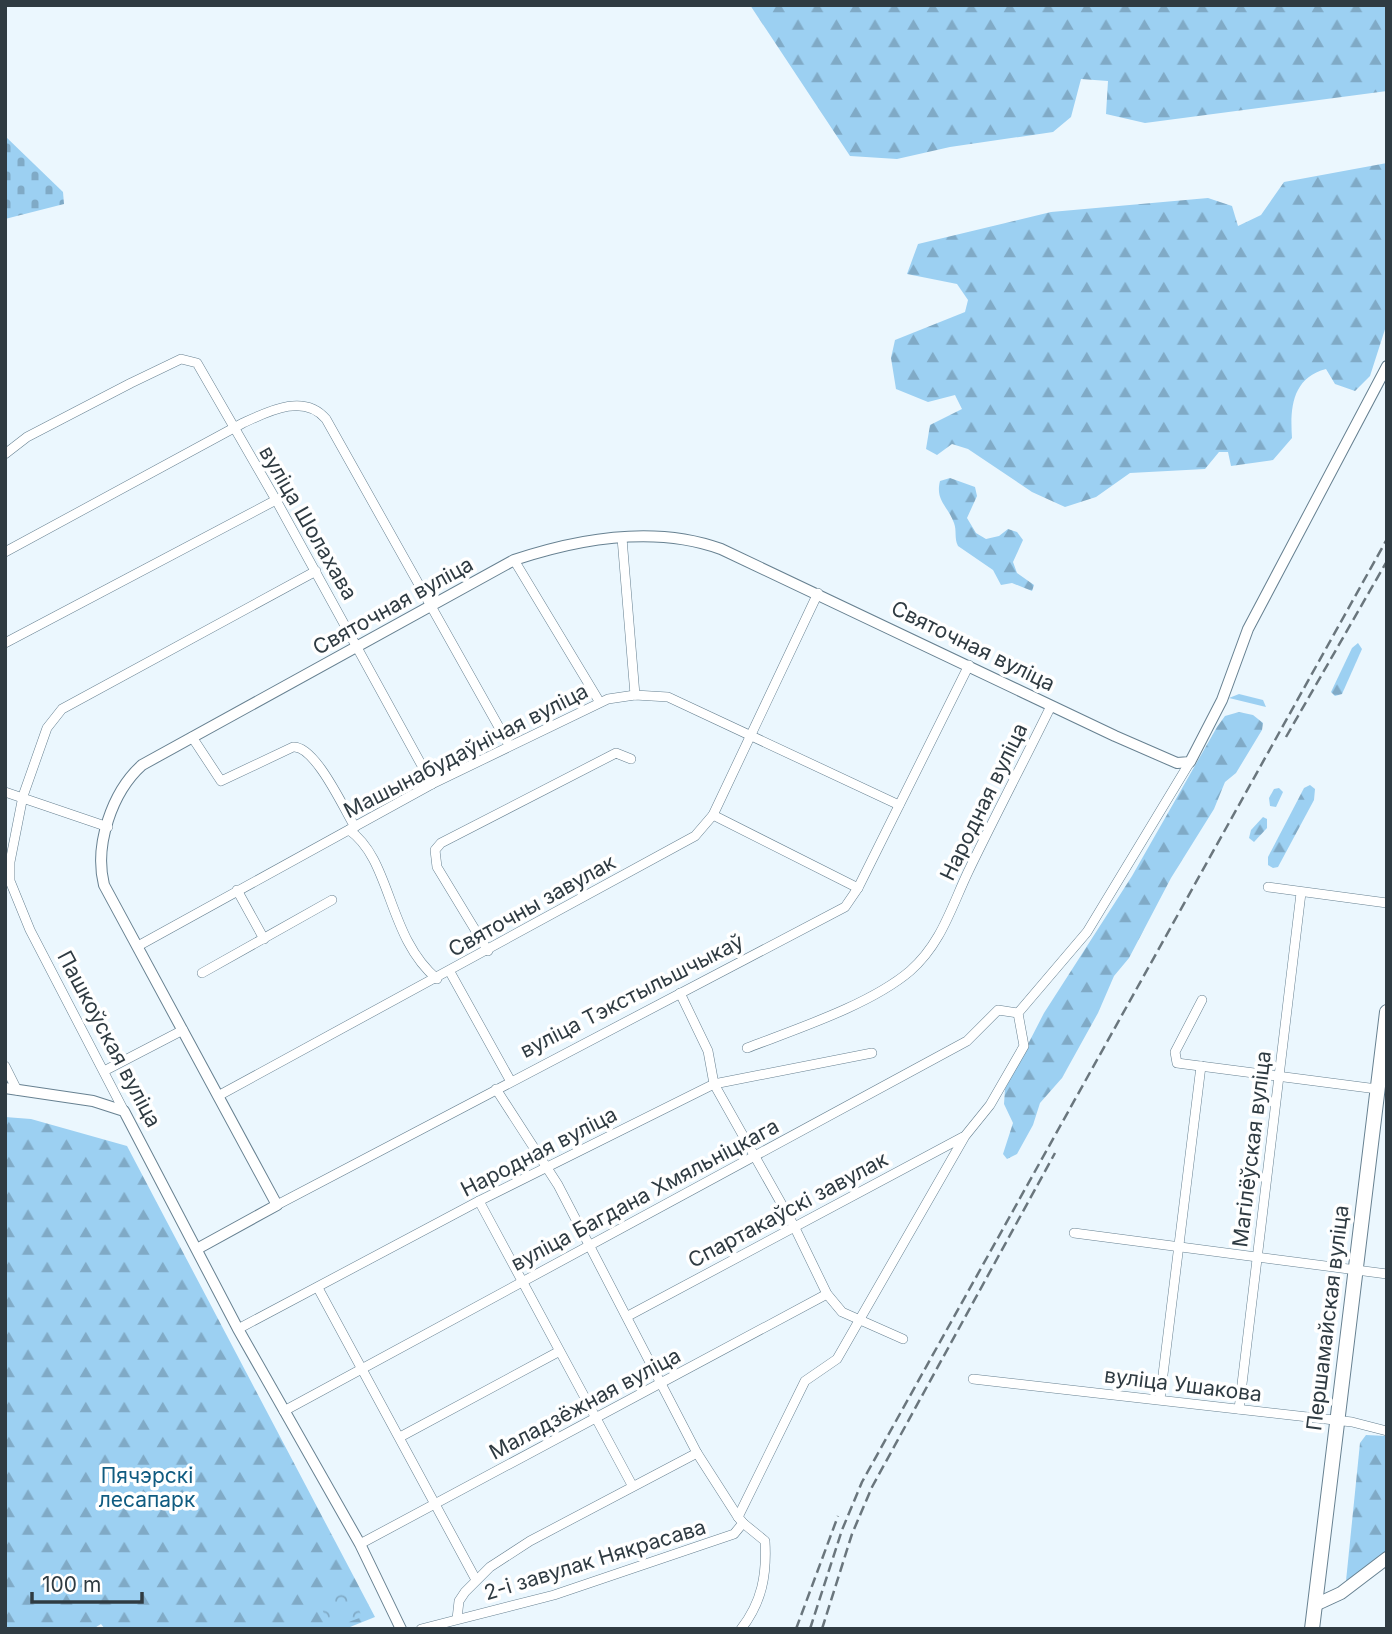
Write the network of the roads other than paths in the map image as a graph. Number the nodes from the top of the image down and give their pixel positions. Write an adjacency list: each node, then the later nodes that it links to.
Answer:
1 (1387, 366): 21 (street)
2 (234, 428): 3 (street, вуліца Шолахава); 4 (street, вуліца Шолахава); 6 (street); 10 (street)
3 (5, 454)
4 (276, 500): 8 (street, вуліца Шолахава); 11 (street)
5 (622, 538): 7 (street, Святочная вуліца); 9 (street, Святочная вуліца); 14 (street)
6 (5, 552)
7 (514, 560): 10 (street, Святочная вуліца); 15 (street)
8 (316, 571): 12 (street, вуліца Шолахава); 24 (street, Пашкоўская вуліца)
9 (818, 593): 13 (street, Святочная вуліца); 18 (street)
10 (431, 608): 12 (street, Святочная вуліца); 19 (street)
11 (5, 643)
12 (358, 647): 17 (street, Святочная вуліца); 22 (street, вуліца Шолахава)
13 (970, 665): 16 (street, Святочная вуліца); 25 (street, вуліца Тэкстыльшчыкаў)
14 (635, 695): 15 (street, Машынабудаўнічая вуліца); 18 (street, Машынабудаўнічая вуліца)
15 (598, 701): 19 (street, Машынабудаўнічая вуліца)
16 (1051, 706): 21 (street, Святочная вуліца); 46 (street, Народная вуліца)
17 (192, 737): 27 (street, Святочная вуліца); 28 (street)
18 (749, 738): 25 (street, Машынабудаўнічая вуліца); 26 (street)
19 (509, 745): 22 (street, Машынабудаўнічая вуліца)
20 (631, 759): 37 (street)
21 (1189, 762): 44 (street)
22 (432, 784): 28 (street, Машынабудаўнічая вуліца)
23 (5, 792): 24 (street)
24 (23, 796): 27 (street); 50 (street, Пашкоўская вуліца)
25 (899, 805): 30 (street, вуліца Тэкстыльшчыкаў)
26 (713, 816): 30 (street); 37 (street, Святочны завулак)
27 (108, 827): 36 (street, Святочная вуліца)
28 (352, 829): 31 (street, Машынабудаўнічая вуліца); 40 (street)
29 (1268, 887): 32 (street)
30 (858, 888): 41 (street, вуліца Тэкстыльшчыкаў)
31 (237, 890): 35 (street); 36 (street, Машынабудаўнічая вуліца)
32 (1301, 893): 34 (street); 51 (street, Магілёўская вуліца)
33 (332, 900): 35 (street)
34 (1387, 903)
35 (264, 939): 39 (street)
36 (138, 946): 45 (street, Святочная вуліца)
37 (488, 951): 38 (street, Святочны завулак)
38 (450, 972): 40 (street, Святочны завулак); 52 (street)
39 (202, 973)
40 (437, 979): 57 (street, Святочны завулак)
41 (680, 993): 52 (street, вуліца Тэкстыльшчыкаў); 53 (street)
42 (1202, 1000): 49 (street)
43 (1387, 1012): 55 (main road, Першамайская вуліца)
44 (1018, 1013): 59 (street); 60 (street, вуліца Багдана Хмяльніцкага)
45 (183, 1030): 50 (street); 57 (street, Святочная вуліца)
46 (747, 1048)
47 (872, 1053): 53 (street, Народная вуліца)
48 (5, 1066): 54 (street)
49 (1200, 1066): 51 (street); 67 (street)
50 (104, 1071): 58 (street, Пашкоўская вуліца)
51 (1278, 1076): 55 (street); 69 (street, Магілёўская вуліца)
52 (510, 1080): 56 (street, вуліца Тэкстыльшчыкаў)
53 (714, 1084): 60 (street); 61 (street, Народная вуліца)
54 (11, 1089): 58 (street)
55 (1382, 1089): 70 (main road, Першамайская вуліца)
56 (496, 1090): 61 (street); 63 (street, вуліца Тэкстыльшчыкаў)
57 (218, 1096): 63 (street, Святочная вуліца)
58 (124, 1111): 68 (street, Пашкоўская вуліца)
59 (965, 1136): 64 (street, Спартакаўскі завулак); 76 (street)
60 (755, 1156): 64 (street); 66 (street, вуліца Багдана Хмяльніцкага)
61 (544, 1167): 62 (street, Народная вуліца); 66 (street)
62 (479, 1200): 72 (street); 73 (street, Народная вуліца)
63 (277, 1205): 68 (street, вуліца Тэкстыльшчыкаў)
64 (794, 1226): 74 (street); 75 (street, Спартакаўскі завулак)
65 (1074, 1233): 67 (street)
66 (589, 1243): 72 (street, вуліца Багдана Хмяльніцкага); 75 (street)
67 (1181, 1248): 69 (street); 83 (street)
68 (197, 1249): 77 (street, Пашкоўская вуліца)
69 (1256, 1257): 70 (street); 84 (street, Магілёўская вуліца)
70 (1355, 1270): 71 (street); 87 (main road, Першамайская вуліца)
71 (1387, 1274)
72 (522, 1281): 79 (street); 80 (street, вуліца Багдана Хмяльніцкага)
73 (318, 1288): 77 (street, Народная вуліца); 80 (street)
74 (827, 1294): 76 (street); 82 (street, Маладзёжная вуліца)
75 (628, 1316): 82 (street)
76 (859, 1320): 78 (street); 93 (street)
77 (238, 1329): 85 (street, Пашкоўская вуліца)
78 (903, 1339)
79 (558, 1352): 86 (street); 89 (street)
80 (362, 1367): 85 (street, вуліца Багдана Хмяльніцкага); 89 (street)
81 (973, 1379): 83 (street, вуліца Ушакова)
82 (662, 1382): 86 (street, Маладзёжная вуліца); 90 (street)
83 (1160, 1399): 84 (street, вуліца Ушакова)
84 (1238, 1409): 87 (street, вуліца Ушакова)
85 (284, 1411): 94 (street, Пашкоўская вуліца)
86 (594, 1418): 91 (street); 92 (street, Маладзёжная вуліца)
87 (1337, 1420): 88 (street, вуліца Ушакова); 97 (main road, Першамайская вуліца)
88 (1387, 1431)
89 (400, 1437): 92 (street)
90 (697, 1453): 91 (street); 93 (street)
91 (632, 1485): 96 (street)
92 (436, 1504): 94 (street, Маладзёжная вуліца); 96 (street)
93 (740, 1520): 98 (street, 2-і завулак Някрасава); 101 (street)
94 (360, 1545): 99 (street, Пашкоўская вуліца)
95 (1387, 1558): 97 (main road)
96 (475, 1578): 98 (street)
97 (1315, 1605): 102 (main road, Першамайская вуліца)
98 (457, 1619): 100 (street, 2-і завулак Някрасава)
99 (401, 1629)
100 (421, 1629)
101 (741, 1629)
102 (1312, 1629)

